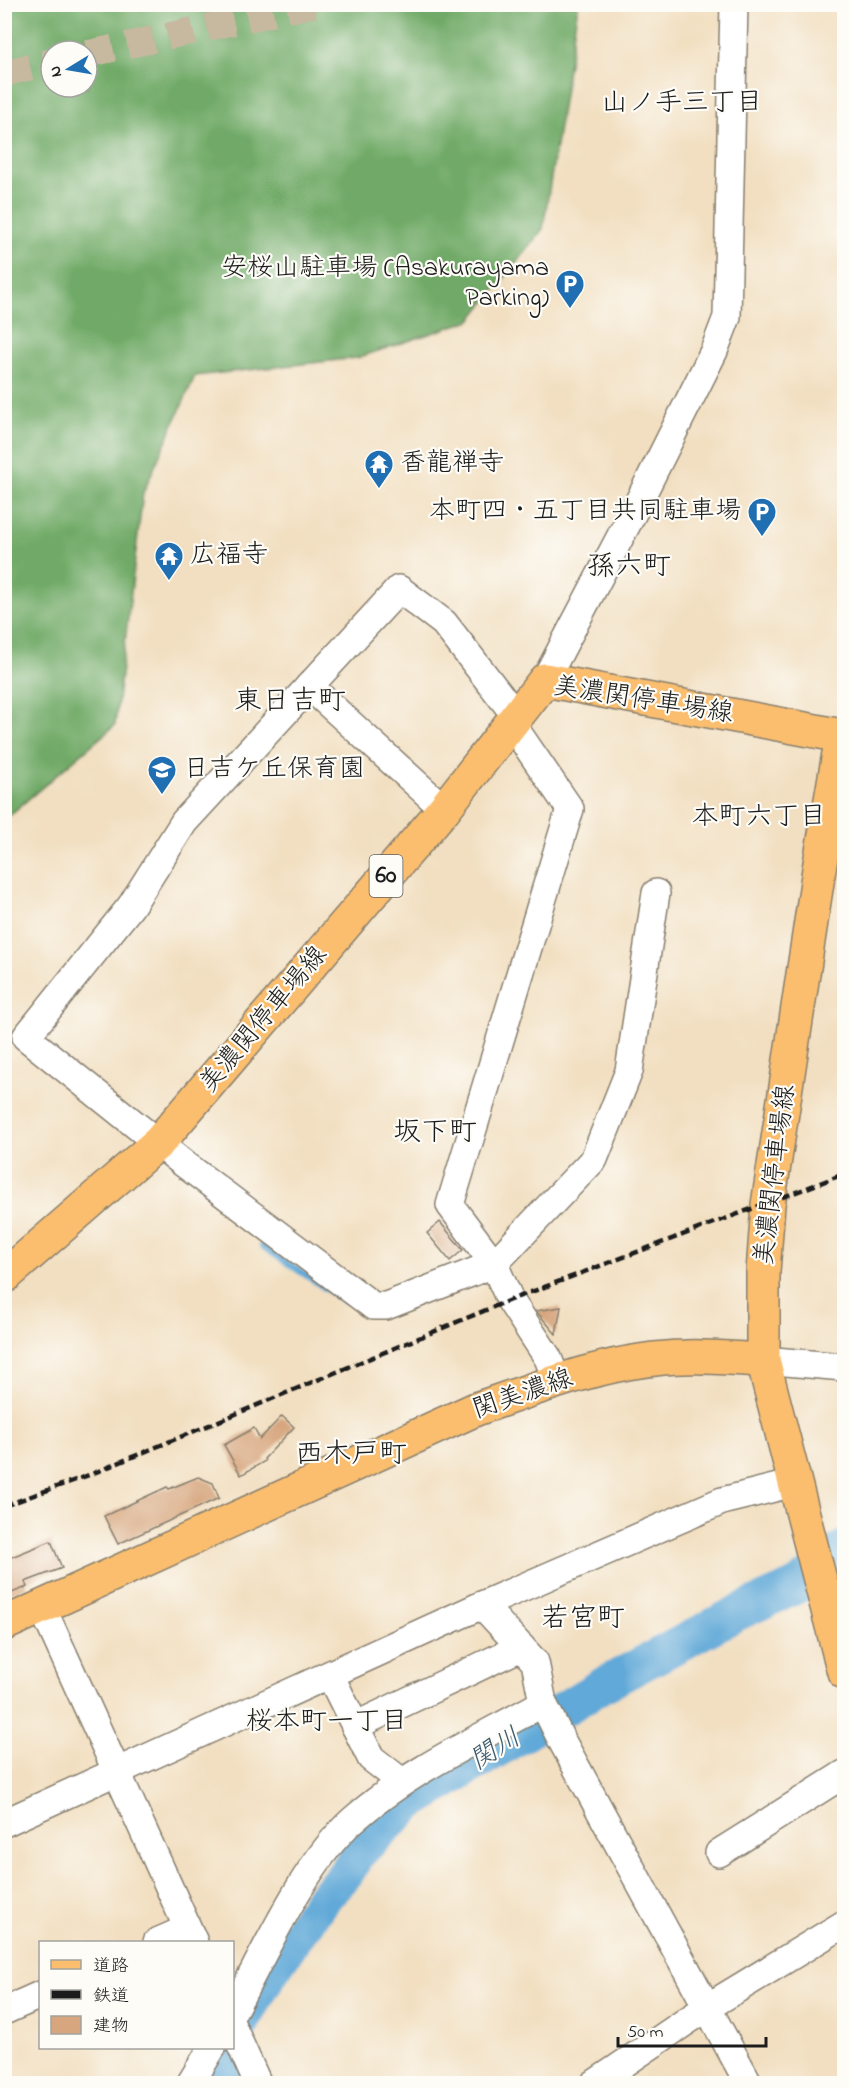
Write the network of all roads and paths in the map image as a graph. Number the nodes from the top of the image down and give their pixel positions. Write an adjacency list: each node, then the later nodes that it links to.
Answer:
1 (734, 4): 2 (street)
2 (545, 680): 4 (main road, 美濃関停車場線 / 60); 5 (main road, 美濃関停車場線)
3 (309, 686): 4 (street); 6 (street); 8 (street)
4 (513, 720): 6 (main road, 美濃関停車場線 / 60); 9 (street)
5 (843, 729): 11 (main road, 美濃関停車場線)
6 (444, 809): 8 (main road, 美濃関停車場線 / 60)
7 (656, 893): 9 (street)
8 (159, 1142): 9 (street); 10 (main road, 美濃関停車場線 / 60)
9 (494, 1264): 13 (street)
10 (4, 1277)
11 (763, 1360): 12 (street); 13 (main road, 関美濃線); 14 (main road)
12 (844, 1367)
13 (557, 1381): 16 (main road, 関美濃線)
14 (794, 1483): 15 (street); 19 (main road)
15 (482, 1605): 18 (street); 20 (street)
16 (42, 1607): 17 (main road, 関美濃線); 23 (street)
17 (4, 1624)
18 (521, 1647): 21 (street); 22 (street)
19 (841, 1657)
20 (330, 1675): 22 (street); 23 (street)
21 (543, 1703): 25 (street); 32 (street)
22 (355, 1726): 25 (street)
23 (117, 1771): 26 (street); 29 (street)
24 (844, 1774): 27 (street)
25 (402, 1782): 33 (street)
26 (4, 1823)
27 (719, 1853)
28 (844, 1924): 32 (street)
29 (191, 1936): 30 (street)
30 (163, 1941)
31 (39, 1995): 34 (street)
32 (706, 2008): 38 (street); 40 (street)
33 (234, 2009)
34 (4, 2011)
35 (234, 2031): 37 (street)
36 (211, 2049): 39 (street)
37 (254, 2076)
38 (603, 2081)
39 (190, 2084)
40 (749, 2084)

